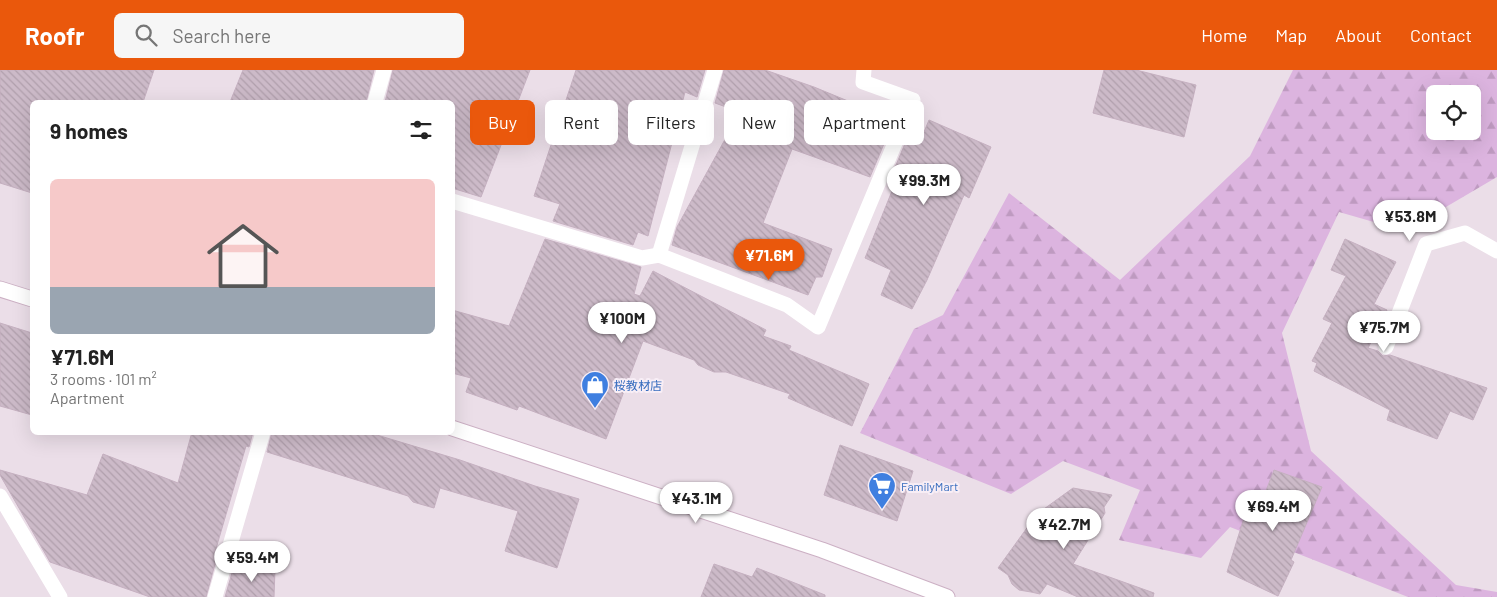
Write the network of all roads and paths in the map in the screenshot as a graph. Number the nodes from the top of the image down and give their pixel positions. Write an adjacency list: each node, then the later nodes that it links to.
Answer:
1 (384, 70): 4 (street)
2 (715, 70): 7 (street)
3 (864, 70): 7 (street)
4 (376, 100)
5 (455, 202): 7 (street)
6 (1497, 251): 10 (street)
7 (659, 255)
8 (0, 289): 9 (street)
9 (30, 298)
10 (1386, 347)
11 (455, 429): 16 (street)
12 (262, 435): 15 (street)
13 (0, 496): 14 (street)
14 (60, 597)
15 (215, 597)
16 (947, 597)

